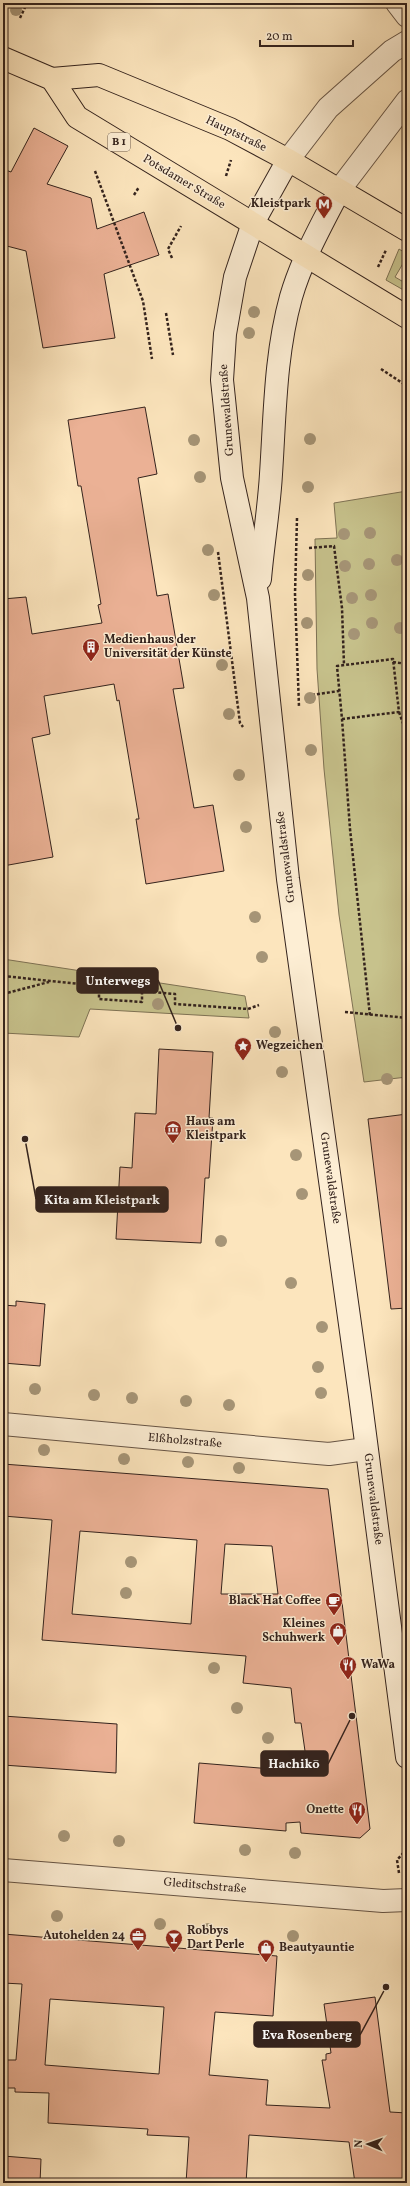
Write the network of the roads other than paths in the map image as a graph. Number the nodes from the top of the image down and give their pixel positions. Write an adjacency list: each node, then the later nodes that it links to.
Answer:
1 (397, 3): 2 (main road)
2 (407, 16)
3 (407, 42): 7 (main road, Grunewaldstraße)
4 (3, 58): 5 (main road)
5 (52, 79): 7 (main road, Hauptstraße); 9 (main road, Potsdamer Straße / B 1)
6 (407, 101): 8 (main road, Grunewaldstraße)
7 (288, 160): 8 (main road, Hauptstraße); 9 (main road, Grunewaldstraße)
8 (340, 190): 10 (main road, Hauptstraße); 11 (main road, Grunewaldstraße)
9 (253, 223): 11 (main road, B 1); 13 (main road, Grunewaldstraße)
10 (407, 230)
11 (306, 255): 12 (main road, B 1); 13 (main road, Grunewaldstraße)
12 (407, 317)
13 (258, 598): 15 (main road, Grunewaldstraße)
14 (3, 1424): 15 (main road, Elßholzstraße)
15 (366, 1449): 16 (main road, Grunewaldstraße)
16 (407, 1757)
17 (3, 1870): 18 (main road, Gleditschstraße)
18 (407, 1900)

